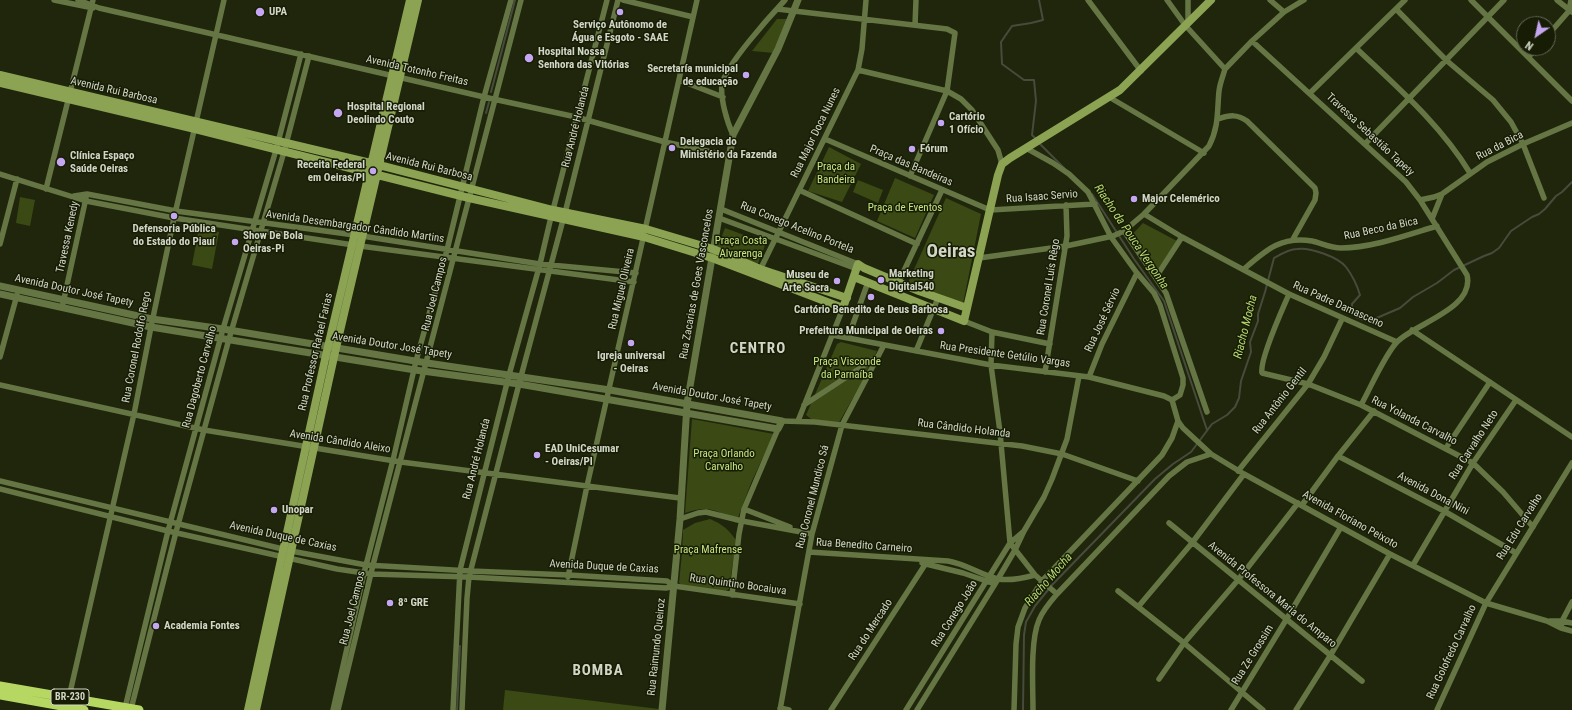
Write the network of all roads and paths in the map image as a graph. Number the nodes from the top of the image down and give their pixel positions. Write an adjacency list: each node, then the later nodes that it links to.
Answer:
1 (54, 0): 27 (street, Avenida Totonho Freitas)
2 (78, 0): 27 (street, Avenida Totonho Freitas)
3 (224, 0): 39 (street, Rua Coronel Rodolfo Rego)
4 (410, 0): 50 (main road, Rua Professor Rafael Farias)
5 (418, 0): 51 (main road, Rua Professor Rafael Farias)
6 (511, 0): 57 (street, Rua Joel Campos)
7 (521, 0): 61 (street, Rua Joel Campos)
8 (608, 0): 63 (street, Rua André Holanda)
9 (618, 0): 65 (street, Rua André Holanda)
10 (623, 0): 33 (street)
11 (697, 0): 33 (street, Rua Miguel Oliveira)
12 (785, 0): 28 (street)
13 (798, 0): 31 (street, Rua Zacarias de Goes Vasconcelos)
14 (866, 0): 35 (street, Rua Major Doca Nunes)
15 (916, 0): 37 (street)
16 (1088, 0): 48 (street)
17 (1167, 0): 36 (street)
18 (1188, 0): 36 (street)
19 (1210, 0): 36 (main road)
20 (1270, 0): 32 (street)
21 (1304, 0): 32 (street)
22 (1405, 0): 29 (street)
23 (1470, 0): 34 (street)
24 (1504, 0): 34 (street)
25 (1557, 0): 30 (street)
26 (1571, 0): 30 (street)
27 (92, 4): 39 (street, Avenida Totonho Freitas); 56 (street)
28 (777, 9): 31 (street); 58 (street)
29 (1396, 9): 41 (street); 45 (street)
30 (1571, 11): 38 (street)
31 (794, 12): 35 (street); 68 (street, Rua Zacarias de Goes Vasconcelos)
32 (1284, 12): 40 (street)
33 (693, 17): 52 (street, Rua Miguel Oliveira)
34 (1487, 17): 44 (street); 45 (street)
35 (865, 20): 37 (street); 47 (street, Rua Major Doca Nunes)
36 (1186, 23): 46 (street); 48 (main road)
37 (915, 25): 54 (street)
38 (1556, 27)
39 (217, 35): 42 (street, Avenida Totonho Freitas); 67 (street, Rua Coronel Rodolfo Rego)
40 (1252, 40): 46 (street); 55 (street, Travessa Sebastião Tapety)
41 (1356, 48): 55 (street); 60 (street)
42 (301, 54): 43 (street, Avenida Totonho Freitas); 70 (street, Rua Dagoberto Carvalho)
43 (309, 56): 50 (street, Avenida Totonho Freitas); 70 (street, Rua Dagoberto Carvalho)
44 (1528, 57): 62 (street)
45 (1446, 60): 60 (street); 73 (street)
46 (1225, 69): 64 (street)
47 (858, 70): 54 (street); 69 (street, Rua Major Doca Nunes)
48 (1141, 71): 59 (main road)
49 (0, 75): 56 (main road, Avenida Rui Barbosa)
50 (391, 76): 51 (street, Avenida Totonho Freitas); 79 (main road, Rua Professor Rafael Farias)
51 (400, 77): 57 (street, Avenida Totonho Freitas); 79 (main road, Rua Professor Rafael Farias)
52 (679, 80): 58 (street); 71 (street, Rua Miguel Oliveira)
53 (0, 83): 56 (main road, Avenida Rui Barbosa)
54 (947, 91): 78 (street); 83 (street)
55 (1310, 93): 72 (street, Travessa Sebastião Tapety)
56 (70, 95): 67 (main road, Avenida Rui Barbosa); 86 (street)
57 (484, 97): 61 (street, Avenida Totonho Freitas); 85 (street, Rua Joel Campos)
58 (723, 97): 68 (street)
59 (1109, 98): 74 (main road); 76 (street)
60 (1408, 98): 72 (street); 80 (street)
61 (496, 100): 63 (street, Avenida Totonho Freitas); 87 (street, Rua Joel Campos)
62 (1572, 101)
63 (576, 117): 65 (street, Avenida Totonho Freitas); 103 (street, Rua André Holanda)
64 (1218, 119): 76 (street); 121 (street)
65 (588, 120): 71 (street, Avenida Totonho Freitas); 105 (street, Rua André Holanda)
66 (1572, 123): 73 (street, Rua da Bica)
67 (196, 125): 70 (main road, Avenida Rui Barbosa); 75 (main road, Avenida Rui Barbosa); 102 (street, Rua Coronel Rodolfo Rego)
68 (733, 135): 77 (street, Rua Zacarias de Goes Vasconcelos)
69 (825, 139): 83 (street, Praça das Bandeiras); 88 (street, Rua Major Doca Nunes)
70 (283, 142): 75 (street, Rua Dagoberto Carvalho); 79 (main road, Avenida Rui Barbosa)
71 (665, 142): 77 (street, Avenida Totonho Freitas); 116 (street, Rua Miguel Oliveira)
72 (1365, 144): 96 (street, Travessa Sebastião Tapety)
73 (1523, 144): 80 (street, Rua da Bica); 95 (street)
74 (1028, 147): 78 (main road); 98 (street)
75 (280, 151): 82 (main road, Avenida Rui Barbosa); 109 (street, Rua Dagoberto Carvalho); 110 (street, Rua Dagoberto Carvalho)
76 (1204, 153): 104 (street)
77 (730, 156): 100 (street, Rua Zacarias de Goes Vasconcelos)
78 (1002, 164): 101 (main road)
79 (375, 165): 82 (main road, Rua Professor Rafael Farias); 85 (main road, Avenida Rui Barbosa)
80 (1470, 173): 91 (street, Rua da Bica)
81 (0, 174): 84 (street, Avenida Desembargador Cândido Martins)
82 (372, 174): 93 (main road, Avenida Rui Barbosa); 119 (main road, Rua Professor Rafael Farias)
83 (910, 176): 89 (street, Praça das Bandeiras)
84 (17, 179): 86 (street, Avenida Desembargador Cândido Martins); 122 (street)
85 (463, 186): 87 (main road, Avenida Rui Barbosa); 93 (street, Rua Joel Campos)
86 (46, 189): 92 (street, Avenida Desembargador Cândido Martins)
87 (472, 189): 94 (street, Rua Joel Campos); 103 (main road, Avenida Rui Barbosa)
88 (799, 190): 114 (street, Rua Major Doca Nunes); 123 (street)
89 (942, 190): 101 (street, Praça das Bandeiras); 123 (street)
90 (87, 194): 92 (street, Avenida Desembargador Cândido Martins); 97 (street, Travessa Kenedy); 102 (street, Avenida Desembargador Cândido Martins)
91 (1442, 194): 96 (street, Rua da Bica); 108 (street)
92 (73, 196): 97 (street, Avenida Desembargador Cândido Martins)
93 (460, 196): 94 (main road, Avenida Rui Barbosa); 126 (street, Rua Joel Campos)
94 (470, 198): 103 (main road, Avenida Rui Barbosa); 127 (street, Rua Joel Campos)
95 (1544, 198)
96 (1420, 200): 108 (street, Travessa Sebastião Tapety)
97 (86, 201): 106 (street, Avenida Desembargador Cândido Martins); 150 (street, Travessa Kenedy)
98 (1094, 204): 99 (street, Rua Isaac Servio); 117 (street)
99 (1066, 206): 101 (street, Rua Isaac Servio); 125 (street, Rua Coronel Luís Rêgo)
100 (721, 209): 107 (street, Rua Zacarias de Goes Vasconcelos); 114 (street, Rua Conego Acelino Portela)
101 (990, 210): 131 (main road)
102 (176, 211): 106 (street, Rua Coronel Rodolfo Rego); 109 (street, Avenida Desembargador Cândido Martins)
103 (552, 214): 105 (main road, Avenida Rui Barbosa); 132 (street, Rua André Holanda)
104 (1144, 214): 115 (street); 118 (street)
105 (564, 216): 116 (main road, Avenida Rui Barbosa); 133 (street, Rua André Holanda)
106 (174, 218): 112 (street, Avenida Desembargador Cândido Martins); 154 (street, Rua Coronel Rodolfo Rego)
107 (719, 218): 120 (street, Rua Conego Acelino Portela); 128 (street, Rua Zacarias de Goes Vasconcelos)
108 (1432, 219): 111 (street, Travessa Sebastião Tapety)
109 (256, 222): 110 (street, Avenida Desembargador Cândido Martins); 112 (street, Rua Dagoberto Carvalho)
110 (264, 224): 113 (street, Rua Dagoberto Carvalho); 119 (street, Avenida Desembargador Cândido Martins)
111 (1436, 226): 121 (street, Rua Beco da Bica); 159 (street, Travessa Sebastião Tapety)
112 (253, 230): 113 (street, Avenida Desembargador Cândido Martins); 158 (street, Rua Dagoberto Carvalho)
113 (262, 231): 119 (street, Avenida Desembargador Cândido Martins); 160 (street, Rua Dagoberto Carvalho)
114 (778, 232): 120 (street, Rua Major Doca Nunes); 134 (street, Rua Conego Acelino Portela)
115 (1123, 232): 117 (street); 139 (street)
116 (645, 233): 128 (main road, Avenida Rui Barbosa); 137 (street, Rua Miguel Oliveira)
117 (1112, 236): 125 (street); 138 (street)
118 (1182, 237): 135 (street); 139 (street)
119 (356, 238): 124 (main road, Rua Professor Rafael Farias); 126 (street, Avenida Desembargador Cândido Martins); 169 (main road, Rua Professor Rafael Farias)
120 (774, 239): 134 (street, Rua Conego Acelino Portela); 136 (street, Rua Major Doca Nunes)
121 (1293, 239): 135 (street, Rua Beco da Bica)
122 (0, 244)
123 (917, 244): 142 (street)
124 (360, 246): 129 (street, Avenida Desembargador Cândido Martins); 169 (main road, Rua Professor Rafael Farias)
125 (1066, 246): 131 (street); 167 (street, Rua Coronel Luís Rêgo)
126 (447, 250): 127 (street, Avenida Desembargador Cândido Martins); 129 (street, Rua Joel Campos)
127 (456, 251): 130 (street, Rua Joel Campos); 132 (street, Avenida Desembargador Cândido Martins)
128 (712, 254): 136 (main road, Avenida Rui Barbosa); 191 (street, Rua Zacarias de Goes Vasconcelos)
129 (445, 256): 130 (street, Avenida Desembargador Cândido Martins); 174 (street, Rua Joel Campos)
130 (454, 258): 132 (street, Avenida Desembargador Cândido Martins); 175 (street, Rua Joel Campos)
131 (979, 258): 152 (main road)
132 (539, 267): 133 (street, Avenida Desembargador Cândido Martins); 182 (street, Rua André Holanda)
133 (551, 268): 137 (street, Avenida Desembargador Cândido Martins); 140 (street, Avenida Desembargador Cândido Martins); 183 (street, Rua André Holanda)
134 (858, 269): 141 (main road); 142 (main road, Rua Conego Acelino Portela); 148 (main road)
135 (1244, 269): 146 (street, Rua Padre Damasceno)
136 (759, 272): 148 (main road, Avenida Rui Barbosa); 151 (main road, Avenida Rui Barbosa)
137 (636, 273): 140 (street, Rua Miguel Oliveira)
138 (1137, 273): 181 (street, Rua José Sérvio); 189 (street)
139 (1156, 278): 196 (street)
140 (634, 282): 187 (street, Rua Miguel Oliveira)
141 (868, 282): 144 (main road); 164 (street)
142 (899, 282): 144 (street); 149 (main road, Rua Conego Acelino Portela)
143 (0, 286): 147 (street, Avenida Doutor José Tapety)
144 (894, 292): 153 (main road)
145 (0, 294): 147 (street, Avenida Doutor José Tapety)
146 (1289, 294): 155 (street, Rua Padre Damasceno); 185 (street, Rua Yolanda Carvalho)
147 (17, 295): 150 (street, Avenida Doutor José Tapety); 172 (street)
148 (847, 298): 151 (main road)
149 (938, 298): 152 (main road, Rua Conego Acelino Portela); 153 (street)
150 (63, 304): 154 (street, Avenida Doutor José Tapety); 157 (street, Avenida Doutor José Tapety)
151 (843, 308): 162 (street)
152 (967, 308): 156 (main road)
153 (934, 309): 156 (main road); 170 (street)
154 (152, 319): 157 (street, Rua Coronel Rodolfo Rego); 158 (street, Avenida Doutor José Tapety)
155 (1342, 319): 166 (street, Rua Padre Damasceno); 185 (street, Rua Antônio Gentil)
156 (964, 321): 161 (street)
157 (151, 327): 163 (street, Avenida Doutor José Tapety); 197 (street, Rua Coronel Rodolfo Rego)
158 (223, 329): 160 (street, Avenida Doutor José Tapety); 163 (street, Rua Dagoberto Carvalho)
159 (1412, 330): 166 (street); 184 (street)
160 (232, 331): 165 (street, Rua Dagoberto Carvalho); 169 (street, Avenida Doutor José Tapety)
161 (992, 332): 167 (street); 176 (street)
162 (832, 335): 164 (street, Rua Presidente Getúlio Vargas); 192 (street)
163 (221, 338): 165 (street, Avenida Doutor José Tapety); 202 (street, Rua Dagoberto Carvalho)
164 (848, 338): 168 (street, Rua Presidente Getúlio Vargas)
165 (229, 339): 171 (street, Avenida Doutor José Tapety); 204 (street, Rua Dagoberto Carvalho)
166 (1397, 342): 193 (street)
167 (1050, 344): 179 (street, Rua Coronel Luís Rêgo)
168 (884, 345): 170 (street, Rua Presidente Getúlio Vargas); 173 (street, Rua Coronel Mundico Sá)
169 (332, 347): 171 (main road, Rua Professor Rafael Farias); 174 (street, Avenida Doutor José Tapety)
170 (916, 351): 176 (street, Rua Presidente Getúlio Vargas)
171 (330, 356): 177 (street, Avenida Doutor José Tapety); 207 (main road, Rua Professor Rafael Farias)
172 (0, 357)
173 (878, 357): 192 (street); 201 (street, Rua Coronel Mundico Sá)
174 (416, 361): 175 (street, Avenida Doutor José Tapety); 177 (street, Rua Joel Campos)
175 (427, 363): 178 (street, Rua Joel Campos); 182 (street, Avenida Doutor José Tapety)
176 (991, 365): 179 (street, Rua Presidente Getúlio Vargas); 206 (street)
177 (415, 370): 178 (street, Avenida Doutor José Tapety); 212 (street, Rua Joel Campos)
178 (425, 372): 182 (street, Avenida Doutor José Tapety); 213 (street, Rua Joel Campos)
179 (1045, 372): 180 (street, Rua Presidente Getúlio Vargas)
180 (1079, 376): 181 (street, Rua Presidente Getúlio Vargas); 209 (street, Rua Conego João)
181 (1089, 377): 189 (street, Rua Presidente Getúlio Vargas)
182 (508, 378): 183 (street, Avenida Doutor José Tapety); 217 (street, Rua André Holanda)
183 (520, 380): 187 (street, Avenida Doutor José Tapety); 188 (street, Avenida Doutor José Tapety); 218 (street, Rua André Holanda)
184 (1490, 382): 190 (street); 208 (street)
185 (1308, 384): 193 (street, Rua Yolanda Carvalho); 216 (street, Rua Antônio Gentil)
186 (0, 385): 197 (street, Avenida Cândido Aleixo)
187 (610, 390): 188 (street, Rua Miguel Oliveira); 191 (street, Avenida Doutor José Tapety)
188 (608, 399): 195 (street, Avenida Doutor José Tapety); 222 (street, Rua Miguel Oliveira)
189 (1172, 400): 200 (street, Avenida Floriano Peixoto)
190 (1516, 400): 205 (street); 214 (street, Rua Carvalho Neto)
191 (687, 404): 195 (street, Rua Zacarias de Goes Vasconcelos); 198 (street, Avenida Doutor José Tapety)
192 (804, 405): 199 (street)
193 (1361, 405): 194 (street, Rua Yolanda Carvalho)
194 (1374, 411): 208 (street, Rua Yolanda Carvalho); 211 (street)
195 (687, 412): 203 (street, Avenida Doutor José Tapety); 224 (street, Rua Zacarias de Goes Vasconcelos)
196 (1207, 412)
197 (134, 414): 202 (street, Avenida Cândido Aleixo); 226 (street, Rua Coronel Rodolfo Rego)
198 (782, 421): 199 (street, Rua Cândido Holanda); 203 (street)
199 (798, 421): 201 (street, Rua Cândido Holanda)
200 (1178, 421): 210 (street, Avenida Floriano Peixoto); 220 (street)
201 (842, 426): 206 (street, Rua Cândido Holanda); 241 (street, Rua Coronel Mundico Sá)
202 (197, 428): 204 (street, Avenida Cândido Aleixo); 232 (street, Rua Dagoberto Carvalho)
203 (778, 429): 227 (street)
204 (204, 430): 207 (street, Avenida Cândido Aleixo); 234 (street, Rua Dagoberto Carvalho)
205 (1572, 436)
206 (1001, 442): 209 (street, Rua Cândido Holanda); 242 (street)
207 (310, 447): 212 (street, Avenida Cândido Aleixo); 246 (main road, Rua Professor Rafael Farias)
208 (1446, 448): 214 (street, Rua Yolanda Carvalho)
209 (1062, 454): 220 (street, Rua Cândido Holanda); 238 (street, Rua Conego João)
210 (1211, 454): 216 (street, Avenida Floriano Peixoto); 267 (street)
211 (1338, 456): 225 (street); 228 (street, Avenida Dona Nini)
212 (393, 460): 213 (street, Avenida Cândido Aleixo); 250 (street, Rua Joel Campos)
213 (401, 462): 217 (street, Avenida Cândido Aleixo); 252 (street, Rua Joel Campos)
214 (1474, 463): 228 (street, Rua Carvalho Neto); 236 (street, Rua Yolanda Carvalho)
215 (1572, 463): 236 (street, Rua Edu Carvalho)
216 (1238, 471): 219 (street, Avenida Floriano Peixoto)
217 (484, 472): 218 (street, Avenida Cândido Aleixo); 253 (street, Rua André Holanda)
218 (496, 473): 222 (street, Avenida Cândido Aleixo); 256 (street, Rua André Holanda)
219 (1244, 474): 225 (street, Avenida Floriano Peixoto); 243 (street)
220 (1138, 481): 263 (street)
221 (0, 482): 226 (street, Avenida Duque de Caxias)
222 (587, 486): 224 (street, Avenida Cândido Aleixo); 257 (street, Rua Miguel Oliveira)
223 (0, 489): 229 (street, Avenida Duque de Caxias)
224 (680, 498): 230 (street, Rua Zacarias de Goes Vasconcelos)
225 (1300, 504): 235 (street, Avenida Floriano Peixoto); 261 (street)
226 (112, 509): 229 (street, Rua Coronel Rodolfo Rego); 232 (street, Avenida Duque de Caxias)
227 (744, 509): 231 (street); 240 (street)
228 (1444, 511): 247 (street, Avenida Dona Nini); 251 (street, Rua Carvalho Neto)
229 (111, 517): 237 (street, Avenida Duque de Caxias); 289 (street, Rua Coronel Rodolfo Rego)
230 (680, 519): 231 (street); 265 (street, Rua Zacarias de Goes Vasconcelos)
231 (742, 521): 240 (street); 268 (street)
232 (171, 523): 234 (street, Avenida Duque de Caxias); 237 (street, Rua Dagoberto Carvalho)
233 (1169, 523): 243 (street, Avenida Professora Maria do Amparo)
234 (178, 524): 239 (street, Rua Dagoberto Carvalho); 246 (street, Avenida Duque de Caxias)
235 (1341, 527): 248 (street, Avenida Floriano Peixoto); 273 (street, Rua Ze Grossim)
236 (1533, 527): 247 (street, Rua Edu Carvalho)
237 (168, 531): 239 (street, Avenida Duque de Caxias); 290 (street, Rua Dagoberto Carvalho)
238 (1024, 531): 242 (street, Rua Conego João); 244 (street, Rua Conego João)
239 (176, 532): 246 (street, Avenida Duque de Caxias); 290 (street, Rua Dagoberto Carvalho)
240 (801, 532): 241 (street)
241 (812, 534): 245 (street, Rua Coronel Mundico Sá)
242 (1010, 543): 244 (street); 260 (street, Rua Conego João)
243 (1192, 543): 261 (street, Avenida Professora Maria do Amparo); 272 (street)
244 (1015, 550): 258 (street); 262 (street, Rua Conego João)
245 (809, 552): 249 (street, Rua Benedito Carneiro); 271 (street, Rua Coronel Mundico Sá)
246 (286, 553): 250 (street, Avenida Duque de Caxias); 254 (street, Avenida Duque de Caxias); 293 (main road, Rua Professor Rafael Farias); 294 (main road, Rua Professor Rafael Farias)
247 (1516, 553): 270 (street, Rua Edu Carvalho)
248 (1390, 554): 251 (street, Avenida Floriano Peixoto); 280 (street)
249 (926, 562): 260 (street, Rua Benedito Carneiro); 301 (street, Rua do Mercado)
250 (366, 565): 252 (street, Avenida Duque de Caxias); 254 (street, Rua Joel Campos)
251 (1413, 565): 270 (street, Avenida Floriano Peixoto)
252 (373, 566): 253 (street, Avenida Duque de Caxias); 255 (street, Rua Joel Campos)
253 (460, 570): 256 (street, Avenida Duque de Caxias); 259 (street, Rua André Holanda)
254 (364, 573): 255 (street, Avenida Duque de Caxias); 295 (street, Rua Joel Campos)
255 (371, 574): 259 (street, Avenida Duque de Caxias); 296 (street, Rua Joel Campos)
256 (470, 574): 257 (street, Avenida Duque de Caxias); 259 (street, Avenida Duque de Caxias); 264 (street, Avenida Duque de Caxias); 298 (street, Rua André Holanda)
257 (569, 574): 264 (street, Rua Miguel Oliveira); 265 (street, Avenida Duque de Caxias)
258 (1035, 575): 262 (street); 263 (street)
259 (460, 577): 297 (street, Rua André Holanda)
260 (989, 578): 262 (street, Rua Benedito Carneiro); 283 (street, Rua Conego João)
261 (1238, 580): 273 (street, Avenida Professora Maria do Amparo); 279 (street)
262 (997, 581): 285 (street, Rua Conego João)
263 (1043, 582): 267 (street); 304 (street)
264 (567, 583): 265 (street, Avenida Duque de Caxias)
265 (674, 586): 268 (street, Rua Quintino Bocaiuva); 299 (street, Rua Raimundo Queiroz)
266 (1118, 591): 272 (street)
267 (1056, 593): 305 (street)
268 (732, 595): 271 (street, Rua Quintino Bocaiuva)
269 (1572, 602): 275 (street)
270 (1486, 603): 274 (street, Avenida Floriano Peixoto); 309 (street, Rua Golofredo Carvalho)
271 (800, 604): 291 (street, Rua Coronel Mundico Sá)
272 (1138, 607): 279 (street)
273 (1286, 620): 280 (street, Avenida Professora Maria do Amparo); 286 (street, Rua Ze Grossim)
274 (1547, 621): 275 (street, Avenida Floriano Peixoto); 277 (street, Avenida Floriano Peixoto)
275 (1562, 621): 276 (street, Avenida Floriano Peixoto); 277 (street)
276 (1572, 623)
277 (1561, 628): 278 (street, Avenida Floriano Peixoto)
278 (1572, 631)
279 (1184, 643): 281 (street); 286 (street)
280 (1330, 656): 282 (street, Avenida Professora Maria do Amparo); 308 (street)
281 (1159, 679)
282 (1362, 681)
283 (923, 683): 285 (street); 302 (street, Rua Conego João)
284 (0, 686): 288 (highway, BR-230)
285 (931, 688): 303 (street, Rua Conego João)
286 (1242, 692): 306 (street, Rua Ze Grossim); 307 (street)
287 (0, 695): 288 (highway, BR-230)
288 (26, 695): 289 (highway, BR-230); 292 (highway, BR-230)
289 (69, 697): 290 (highway, BR-230)
290 (132, 709)
291 (780, 709): 300 (street)
292 (82, 710)
293 (248, 710)
294 (256, 710)
295 (333, 710)
296 (338, 710)
297 (453, 710)
298 (462, 710)
299 (662, 710)
300 (789, 710)
301 (831, 710)
302 (906, 710)
303 (917, 710)
304 (1014, 710)
305 (1033, 710)
306 (1231, 710)
307 (1263, 710)
308 (1296, 710)
309 (1437, 710)

